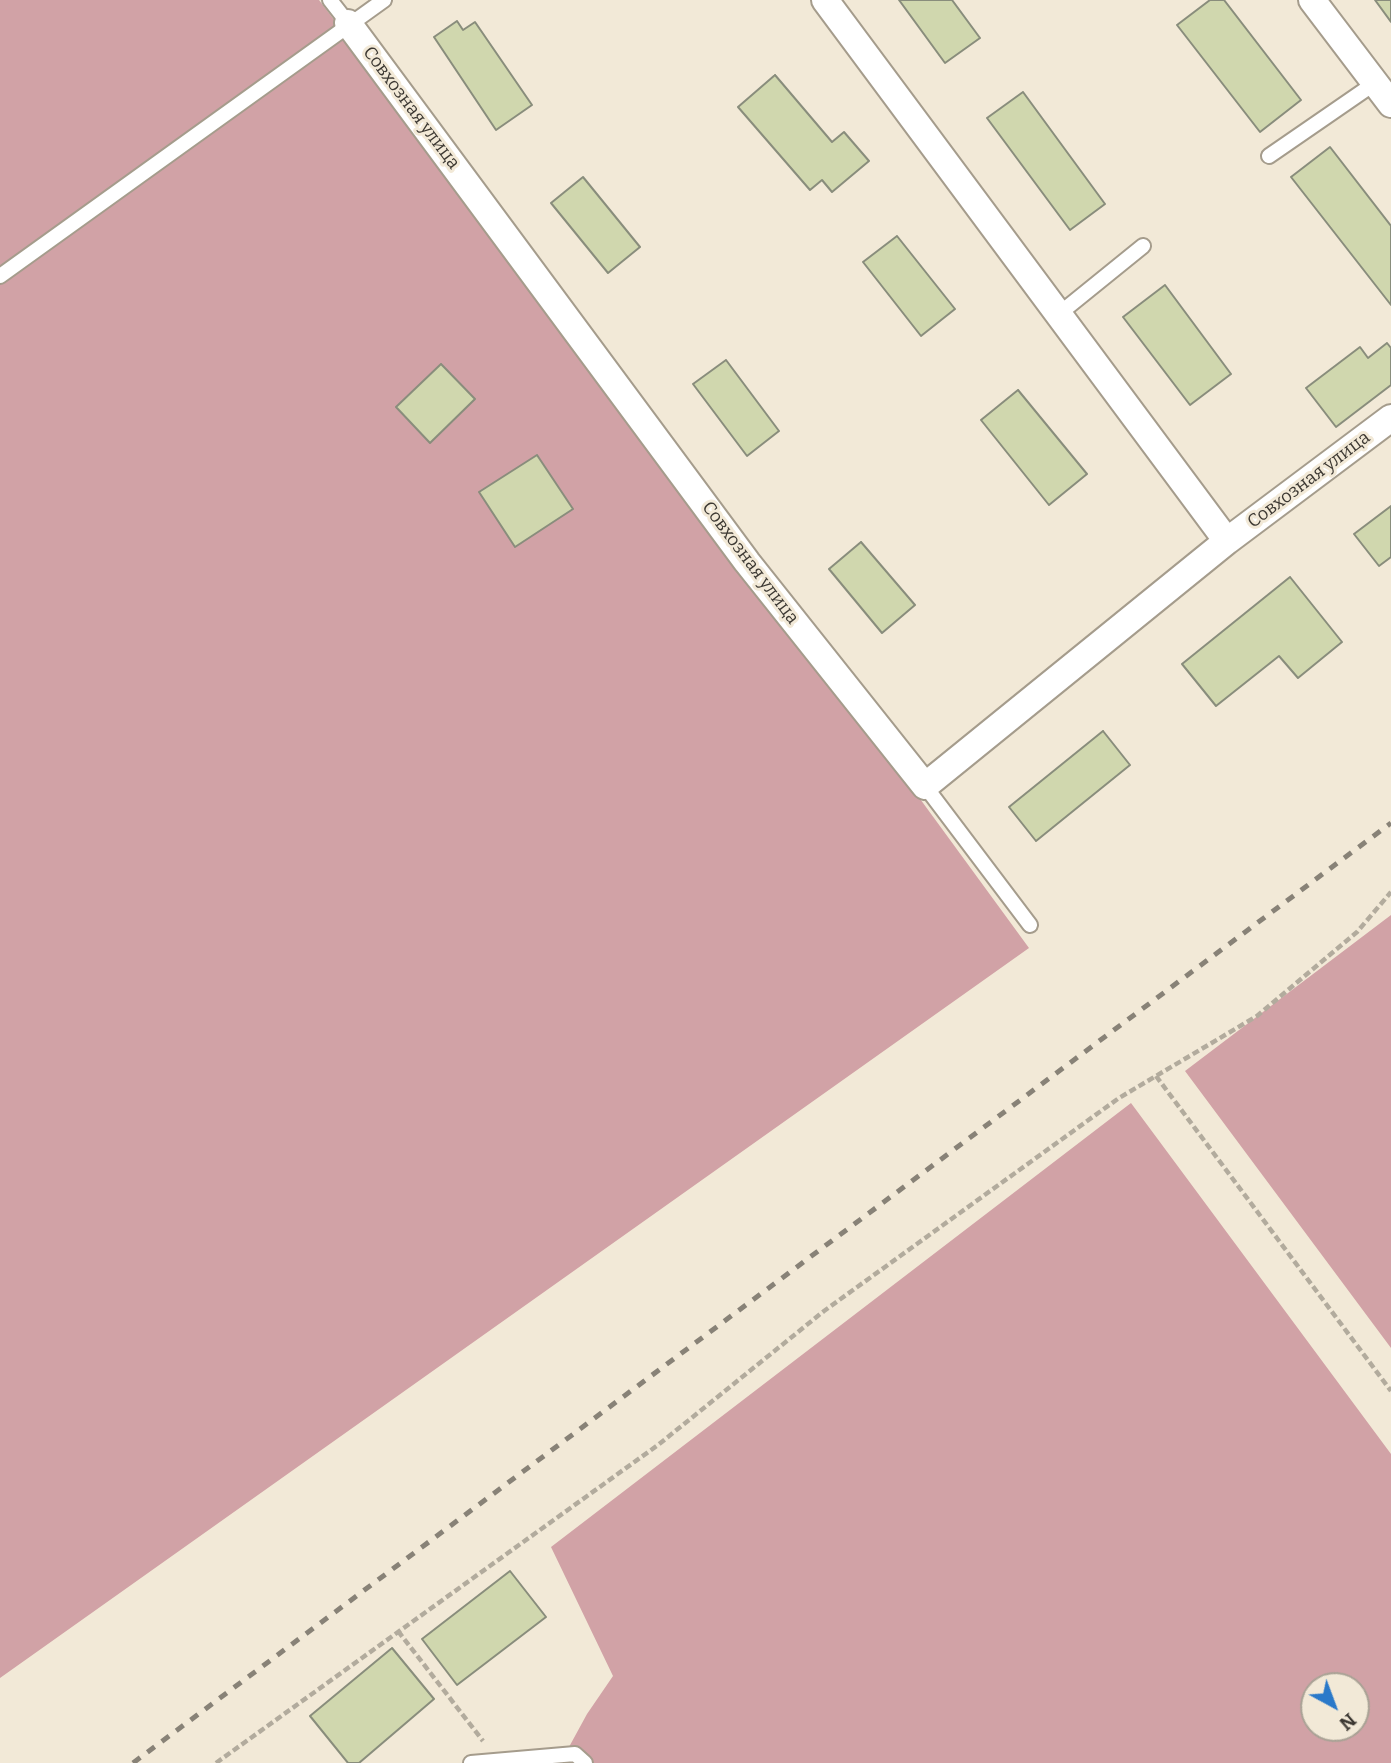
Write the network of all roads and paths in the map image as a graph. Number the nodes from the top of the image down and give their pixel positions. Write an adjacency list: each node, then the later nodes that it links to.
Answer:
1 (330, 0): 5 (lane)
2 (384, 0): 5 (lane)
3 (825, 0): 11 (street)
4 (1312, 0): 6 (street)
5 (348, 23): 10 (lane); 14 (street, Совхозная улица)
6 (1375, 83): 7 (street); 8 (lane)
7 (1391, 104)
8 (1269, 156)
9 (1143, 246): 11 (lane)
10 (0, 276)
11 (1059, 314): 13 (street)
12 (1391, 418): 13 (street, Совхозная улица)
13 (1227, 541): 14 (street, Совхозная улица)
14 (925, 786): 16 (lane)
15 (1391, 892): 17 (path)
16 (1030, 925)
17 (1156, 1076): 18 (path); 19 (path)
18 (1391, 1391)
19 (398, 1631): 20 (path); 21 (path)
20 (490, 1761): 22 (lane); 23 (lane)
21 (216, 1763)
22 (471, 1763)
23 (585, 1763)

